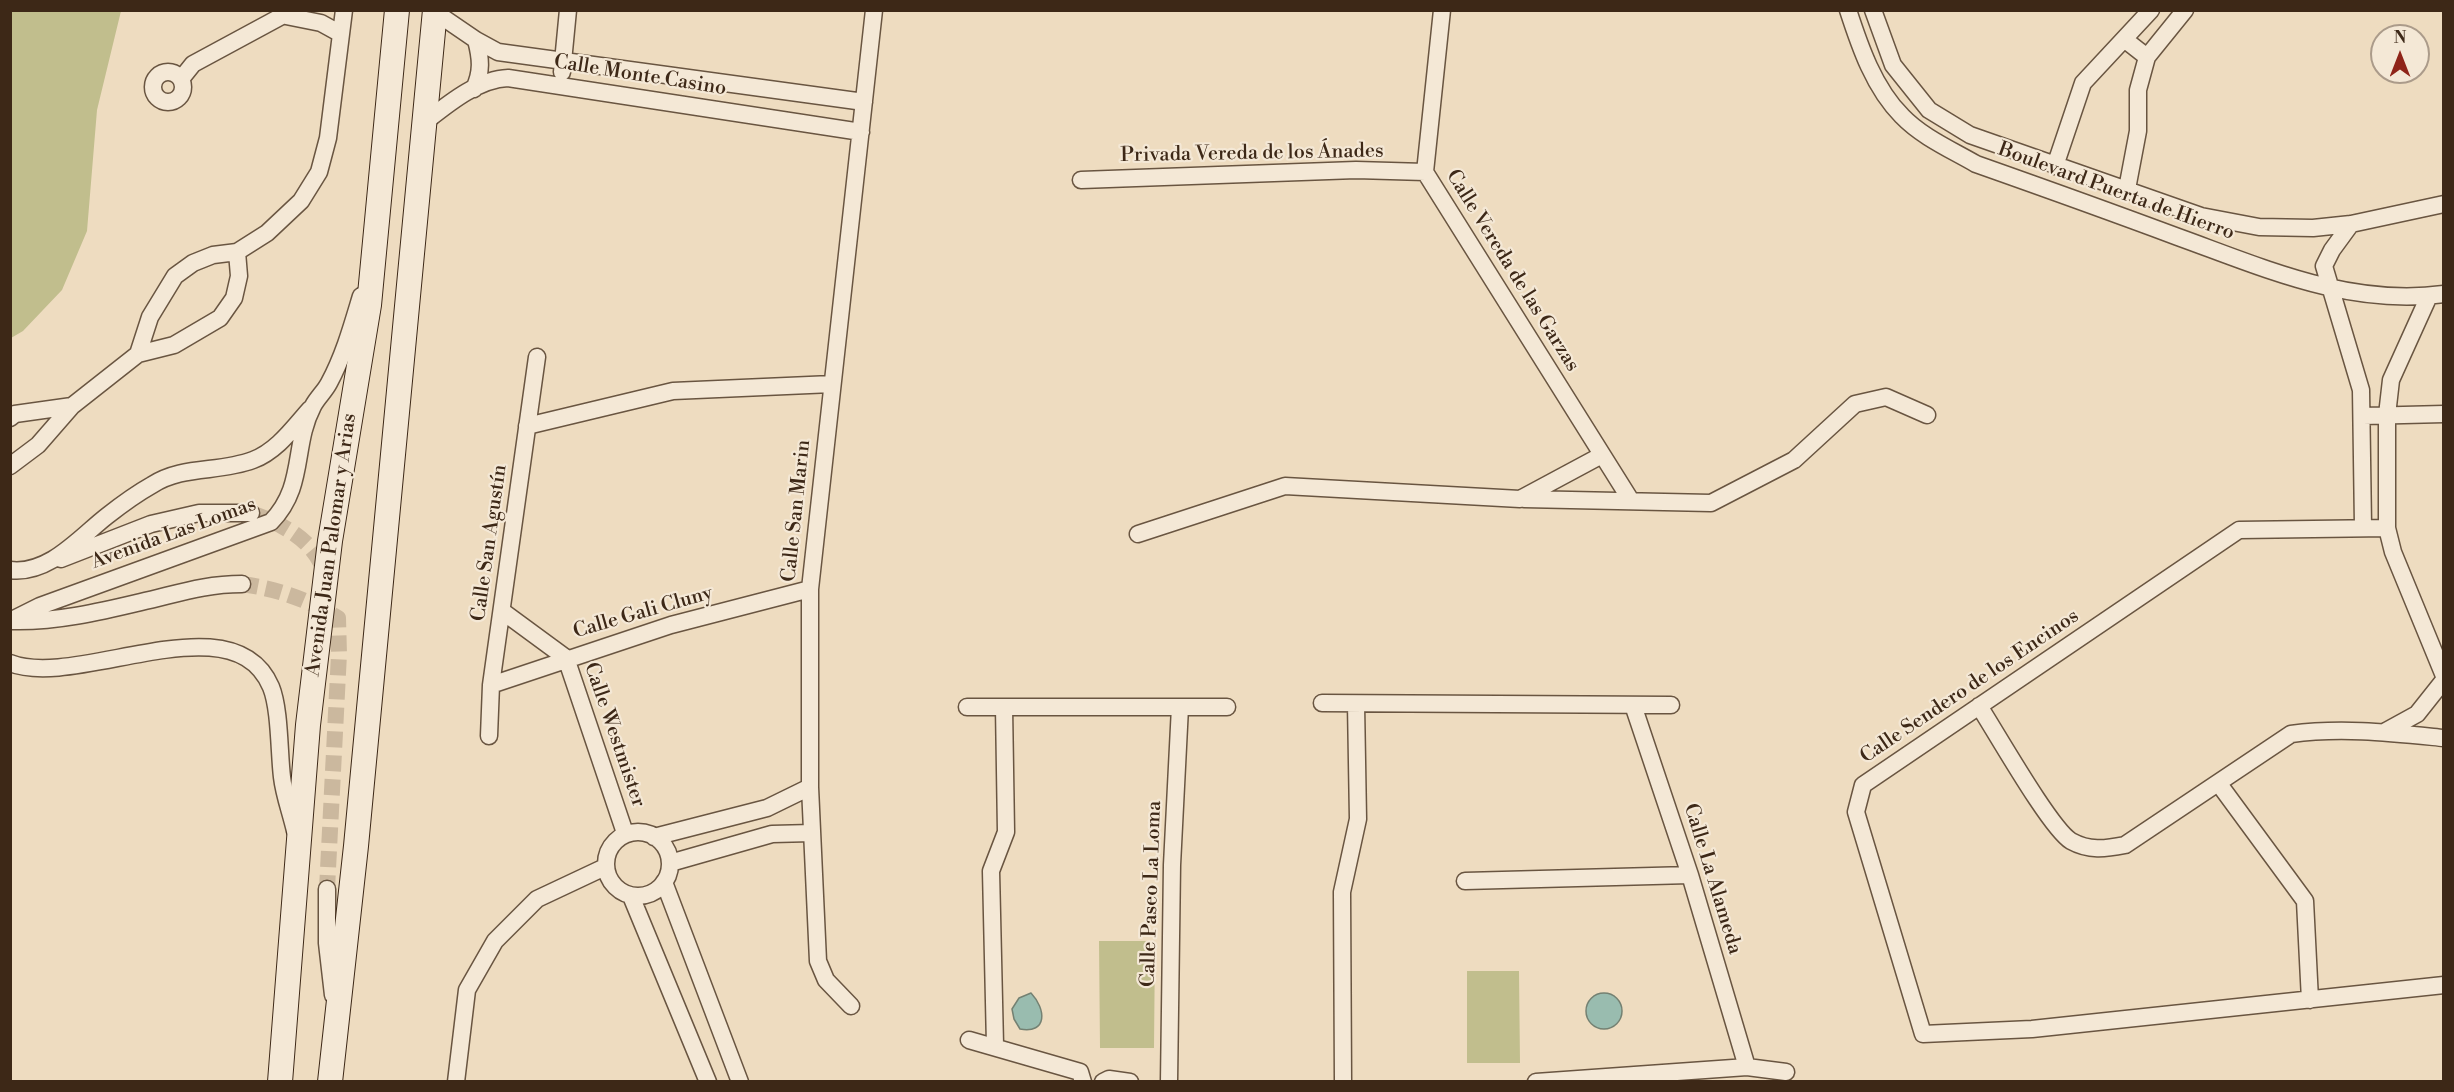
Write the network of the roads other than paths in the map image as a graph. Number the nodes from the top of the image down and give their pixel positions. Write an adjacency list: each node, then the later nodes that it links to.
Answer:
1 (344, 10): 12 (street)
2 (397, 10): 29 (main road, Avenida Juan Palomar y Arias)
3 (568, 10): 16 (street)
4 (874, 10): 20 (street, Calle San Marin)
5 (1442, 10): 24 (street, Calle Vereda de las Garzas)
6 (1848, 10): 31 (street, Boulevard Puerta de Hierro)
7 (1873, 10): 23 (street, Boulevard Puerta de Hierro)
8 (2151, 10): 13 (street)
9 (2184, 10): 15 (street)
10 (435, 11): 14 (street, Calle Monte Casino); 21 (main road)
11 (290, 13): 12 (street); 17 (street)
12 (341, 34): 30 (street)
13 (2124, 39): 15 (street); 23 (street)
14 (476, 40): 16 (street, Calle Monte Casino); 19 (street)
15 (2147, 57): 26 (street)
16 (563, 62): 18 (street); 20 (street, Calle Monte Casino)
17 (181, 79)
18 (561, 85): 19 (street, Calle Monte Casino); 22 (street, Calle Monte Casino)
19 (474, 90): 21 (street, Calle Monte Casino)
20 (864, 102): 22 (street, Calle San Marin)
21 (425, 122): 92 (main road)
22 (861, 132): 35 (street, Calle San Marin)
23 (2055, 166): 26 (street, Boulevard Puerta de Hierro)
24 (1425, 172): 25 (street, Privada Vereda de los Ánades); 44 (street, Calle Vereda de las Garzas)
25 (1081, 180)
26 (2127, 189): 28 (street, Boulevard Puerta de Hierro)
27 (2444, 204): 28 (street, Boulevard Puerta de Hierro)
28 (2351, 224): 31 (street)
29 (376, 246): 37 (street, Avenida Las Lomas); 81 (main road, Avenida Juan Palomar y Arias)
30 (237, 252): 33 (street); 33 (street)
31 (2328, 288): 32 (street, Boulevard Puerta de Hierro); 41 (street)
32 (2436, 295): 40 (street)
33 (138, 354): 36 (street)
34 (537, 357): 43 (street, Calle San Agustín)
35 (832, 384): 43 (street); 55 (street, Calle San Marin)
36 (72, 406): 42 (street); 45 (street)
37 (312, 406): 52 (street, Avenida Las Lomas); 57 (street, Avenida Las Lomas)
38 (2444, 414): 40 (street)
39 (1927, 415): 47 (street)
40 (2387, 415): 41 (street); 50 (street)
41 (2363, 416): 49 (street)
42 (10, 418)
43 (527, 426): 56 (street, Calle San Agustín)
44 (1602, 455): 46 (street); 47 (street, Calle Vereda de las Garzas)
45 (10, 466)
46 (1520, 499): 47 (street); 51 (street)
47 (1630, 499)
48 (250, 513): 52 (street, Avenida Las Lomas)
49 (2364, 526): 50 (street, Calle Sendero de los Encinos); 66 (street, Calle Sendero de los Encinos)
50 (2387, 528): 60 (street)
51 (1138, 534)
52 (47, 563): 53 (street, Avenida Las Lomas)
53 (10, 570)
54 (242, 584): 57 (street, Avenida Las Lomas)
55 (810, 589): 58 (street, Calle Gali Cluny); 75 (street, Calle San Marin)
56 (502, 611): 58 (street, Calle Westmister); 61 (street, Calle San Agustín)
57 (10, 621)
58 (566, 658): 61 (street, Calle Gali Cluny); 77 (street, Calle Westmister)
59 (10, 663): 81 (street)
60 (2444, 678): 71 (street)
61 (491, 685): 72 (street, Calle San Agustín)
62 (1322, 703): 63 (street)
63 (1356, 704): 64 (street); 106 (street)
64 (1633, 705): 65 (street); 84 (street, Calle La Alameda)
65 (1671, 705)
66 (1979, 706): 74 (street); 90 (street, Calle Sendero de los Encinos)
67 (967, 707): 68 (street)
68 (1004, 707): 69 (street); 94 (street)
69 (1180, 707): 70 (street); 105 (street, Calle Paseo La Loma)
70 (1227, 707)
71 (2386, 731): 73 (street); 74 (street)
72 (489, 736)
73 (2444, 738)
74 (2219, 783): 90 (street)
75 (810, 788): 76 (street); 78 (street, Calle San Marin)
76 (766, 808): 79 (street); 80 (street)
77 (625, 833): 80 (street); 83 (street)
78 (812, 833): 79 (street); 91 (street, Calle San Marin)
79 (772, 834): 82 (street)
80 (654, 837): 82 (street)
81 (299, 847): 97 (main road, Avenida Juan Palomar y Arias)
82 (670, 863): 86 (street)
83 (605, 867): 88 (street); 99 (street)
84 (1690, 875): 85 (street); 95 (street, Calle La Alameda)
85 (1465, 881)
86 (664, 882): 88 (street); 101 (street)
87 (327, 889): 92 (street)
88 (632, 896): 100 (street)
89 (2444, 985): 90 (street, Calle Sendero de los Encinos)
90 (2310, 1000)
91 (851, 1006)
92 (336, 1029): 98 (main road)
93 (969, 1040): 94 (street)
94 (995, 1045): 102 (street)
95 (1747, 1067): 96 (street); 107 (street)
96 (1786, 1072)
97 (280, 1082)
98 (330, 1082)
99 (456, 1082)
100 (708, 1082)
101 (740, 1082)
102 (1083, 1082)
103 (1103, 1082): 104 (street)
104 (1130, 1082)
105 (1169, 1082)
106 (1343, 1082)
107 (1536, 1082)

